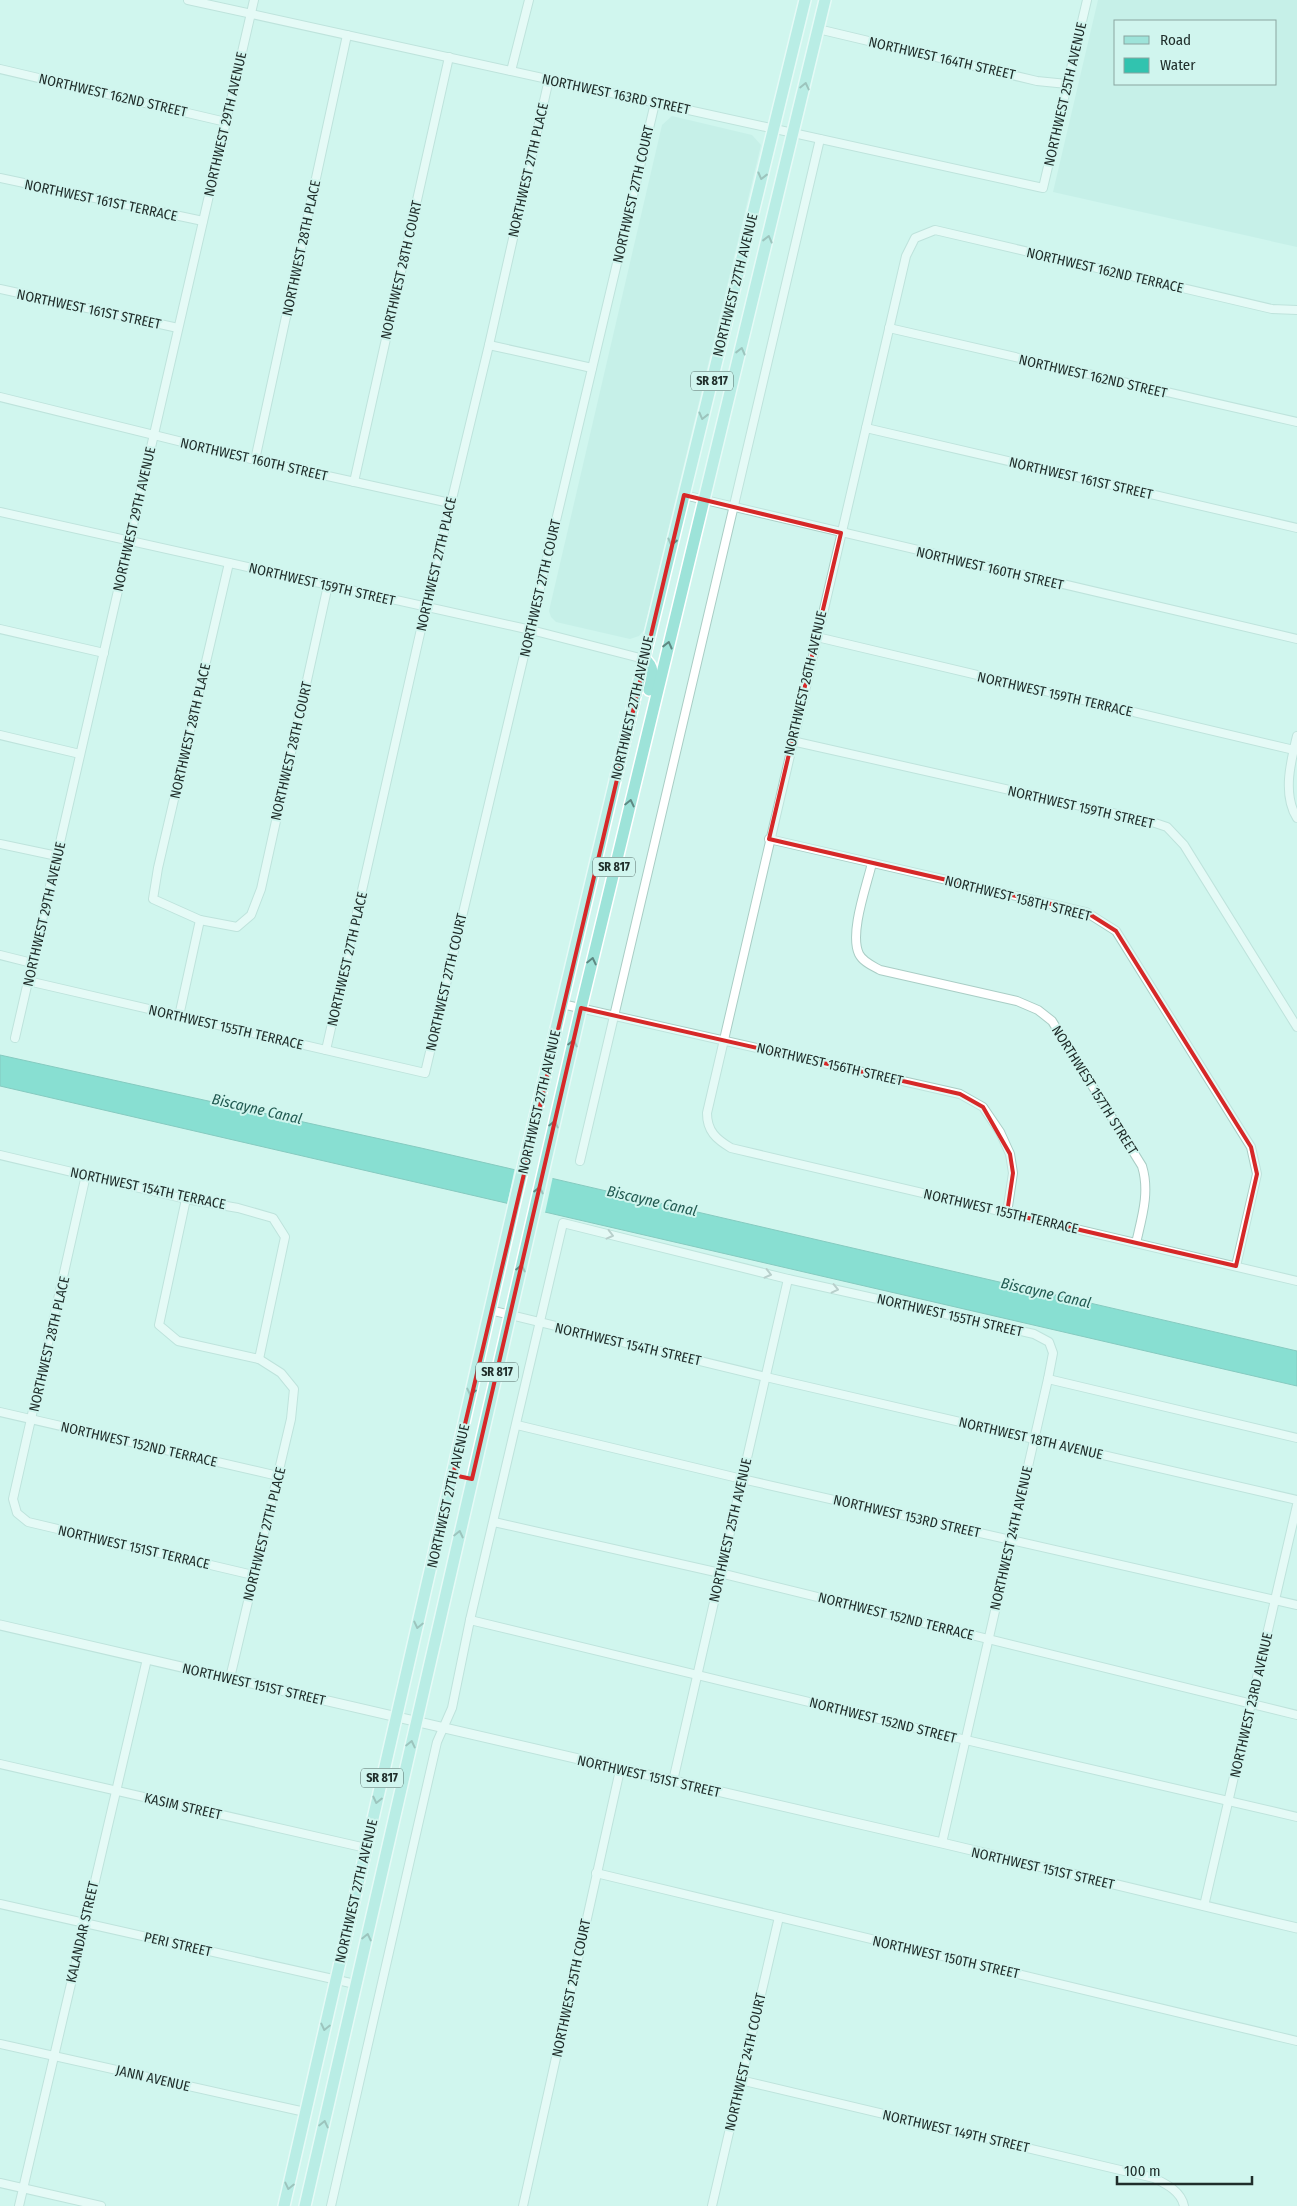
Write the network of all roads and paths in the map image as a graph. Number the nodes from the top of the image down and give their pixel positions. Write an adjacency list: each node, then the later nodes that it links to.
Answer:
1 (188, 0): 7 (street, NORTHWEST 163RD STREET)
2 (254, 0): 7 (street, NORTHWEST 29TH AVENUE)
3 (529, 0): 12 (street)
4 (805, 0): 17 (main road, NORTHWEST 27TH AVENUE / SR 817)
5 (825, 0): 8 (main road, NORTHWEST 27TH AVENUE / SR 817)
6 (1086, 0): 14 (street, NORTHWEST 25TH AVENUE)
7 (250, 14): 9 (street, NORTHWEST 163RD STREET); 16 (street, NORTHWEST 29TH AVENUE)
8 (818, 29): 14 (street, NORTHWEST 164TH STREET); 18 (main road, NORTHWEST 27TH AVENUE / SR 817, one-way to 8)
9 (347, 35): 10 (street, NORTHWEST 163RD STREET); 36 (street, NORTHWEST 28TH PLACE)
10 (449, 57): 12 (street, NORTHWEST 163RD STREET); 37 (street, NORTHWEST 28TH COURT)
11 (0, 69): 16 (street, NORTHWEST 162ND STREET)
12 (511, 71): 13 (street, NORTHWEST 163RD STREET)
13 (548, 79): 15 (street, NORTHWEST 163RD STREET); 30 (street, NORTHWEST 27TH PLACE)
14 (1066, 84): 21 (street, NORTHWEST 25TH AVENUE)
15 (655, 102): 17 (street, NORTHWEST 163RD STREET); 31 (street, NORTHWEST 27TH COURT)
16 (226, 122): 22 (street, NORTHWEST 29TH AVENUE)
17 (773, 129): 18 (street, NORTHWEST 163RD STREET); 24 (main road, NORTHWEST 27TH AVENUE / SR 817, one-way to 24)
18 (794, 134): 19 (street, NORTHWEST 163RD STREET); 25 (main road, NORTHWEST 27TH AVENUE / SR 817, one-way to 18)
19 (820, 139): 21 (street, NORTHWEST 163RD STREET); 41 (street)
20 (0, 178): 22 (street, NORTHWEST 161ST TERRACE)
21 (1043, 188)
22 (203, 221): 28 (street, NORTHWEST 29TH AVENUE)
23 (915, 238): 27 (street, NORTHWEST 162ND TERRACE); 29 (street, NORTHWEST 26TH AVENUE)
24 (740, 267): 25 (main road); 38 (main road, NORTHWEST 27TH AVENUE / SR 817, one-way to 38)
25 (760, 272): 39 (main road, NORTHWEST 27TH AVENUE / SR 817, one-way to 25)
26 (0, 289): 28 (street, NORTHWEST 161ST STREET)
27 (1297, 310)
28 (178, 328): 35 (street, NORTHWEST 29TH AVENUE)
29 (889, 328): 33 (street, NORTHWEST 162ND STREET); 34 (street, NORTHWEST 26TH AVENUE)
30 (489, 345): 31 (street); 40 (street, NORTHWEST 27TH PLACE)
31 (592, 368): 50 (street, NORTHWEST 27TH COURT)
32 (0, 397): 35 (street, NORTHWEST 160TH STREET)
33 (1297, 422)
34 (866, 428): 43 (street, NORTHWEST 161ST STREET); 44 (street, NORTHWEST 26TH AVENUE)
35 (154, 435): 36 (street, NORTHWEST 160TH STREET); 45 (street, NORTHWEST 29TH AVENUE)
36 (255, 460): 37 (street, NORTHWEST 160TH STREET)
37 (354, 482): 40 (street, NORTHWEST 160TH STREET)
38 (684, 495): 39 (street, NORTHWEST 160TH STREET); 54 (main road, NORTHWEST 27TH AVENUE / SR 817, one-way to 54)
39 (704, 500): 41 (street, NORTHWEST 160TH STREET); 60 (main road, NORTHWEST 27TH AVENUE / SR 817, one-way to 39)
40 (450, 503): 48 (street, NORTHWEST 27TH PLACE)
41 (734, 507): 44 (street, NORTHWEST 160TH STREET); 72 (street)
42 (0, 512): 45 (street, NORTHWEST 159TH STREET)
43 (1297, 528)
44 (841, 533): 51 (street, NORTHWEST 26TH AVENUE); 52 (street, NORTHWEST 160TH STREET)
45 (129, 541): 46 (street, NORTHWEST 159TH STREET); 53 (street, NORTHWEST 29TH AVENUE)
46 (229, 563): 47 (street, NORTHWEST 159TH STREET); 66 (street, NORTHWEST 28TH PLACE)
47 (328, 585): 48 (street, NORTHWEST 159TH STREET); 66 (street, NORTHWEST 28TH COURT)
48 (426, 607): 50 (street, NORTHWEST 159TH STREET); 77 (street, NORTHWEST 27TH PLACE)
49 (0, 629): 53 (street)
50 (531, 630): 54 (street, NORTHWEST 159TH STREET); 78 (street, NORTHWEST 27TH COURT)
51 (816, 637): 57 (street, NORTHWEST 26TH AVENUE); 58 (street, NORTHWEST 159TH TERRACE)
52 (1297, 639)
53 (104, 653): 59 (street, NORTHWEST 29TH AVENUE)
54 (644, 658): 60 (main road); 70 (main road, NORTHWEST 27TH AVENUE / SR 817)
55 (0, 736): 59 (street)
56 (1297, 736): 58 (street)
57 (792, 741): 62 (street, NORTHWEST 26TH AVENUE); 74 (street, NORTHWEST 159TH STREET)
58 (1294, 750): 61 (street)
59 (80, 754): 64 (street, NORTHWEST 29TH AVENUE)
60 (639, 763): 71 (main road, NORTHWEST 27TH AVENUE / SR 817, one-way to 60)
61 (1297, 818)
62 (769, 838): 65 (street, NORTHWEST 158TH STREET); 76 (street, NORTHWEST 26TH AVENUE)
63 (0, 844): 64 (street)
64 (57, 856): 68 (street, NORTHWEST 29TH AVENUE)
65 (872, 863): 85 (street, NORTHWEST 157TH STREET); 86 (street, NORTHWEST 158TH STREET)
66 (200, 920): 73 (street)
67 (0, 955): 68 (street)
68 (32, 963): 69 (street, NORTHWEST 29TH AVENUE)
69 (28, 982): 73 (street, NORTHWEST 155TH TERRACE); 75 (street, NORTHWEST 29TH AVENUE)
70 (562, 1004): 71 (street, NORTHWEST 156TH STREET); 89 (main road, NORTHWEST 27TH AVENUE / SR 817)
71 (581, 1008): 72 (street, NORTHWEST 156TH STREET); 90 (main road, NORTHWEST 27TH AVENUE / SR 817, one-way to 71)
72 (613, 1015): 76 (street, NORTHWEST 156TH STREET); 81 (street)
73 (179, 1016): 77 (street, NORTHWEST 155TH TERRACE)
74 (1297, 1027)
75 (15, 1038)
76 (723, 1040): 79 (street, NORTHWEST 26TH AVENUE); 84 (street, NORTHWEST 156TH STREET)
77 (326, 1050): 78 (street, NORTHWEST 155TH TERRACE)
78 (425, 1073)
79 (710, 1131): 84 (street, NORTHWEST 155TH TERRACE)
80 (0, 1155): 82 (street, NORTHWEST 154TH TERRACE)
81 (580, 1161)
82 (86, 1175): 83 (street, NORTHWEST 154TH TERRACE); 96 (street, NORTHWEST 28TH PLACE)
83 (186, 1199): 92 (street); 92 (street, NORTHWEST 154TH TERRACE)
84 (1007, 1213): 85 (street, NORTHWEST 155TH TERRACE)
85 (1136, 1243): 86 (street, NORTHWEST 155TH TERRACE)
86 (1236, 1266): 88 (street, NORTHWEST 155TH TERRACE)
87 (788, 1279): 91 (street, NORTHWEST 155TH STREET, one-way to 87); 93 (street, NORTHWEST 25TH AVENUE); 94 (street, NORTHWEST 155TH STREET, one-way to 94)
88 (1297, 1281)
89 (490, 1310): 90 (street, NORTHWEST 154TH STREET); 100 (main road, NORTHWEST 27TH AVENUE / SR 817, one-way to 100)
90 (510, 1316): 91 (street, NORTHWEST 154TH STREET); 102 (main road, NORTHWEST 27TH AVENUE / SR 817)
91 (541, 1323): 93 (street, NORTHWEST 154TH STREET); 97 (street)
92 (259, 1360): 101 (street, NORTHWEST 27TH PLACE)
93 (766, 1377): 98 (street, NORTHWEST 18TH AVENUE); 103 (street, NORTHWEST 25TH AVENUE)
94 (1048, 1379): 98 (street, NORTHWEST 24TH AVENUE); 99 (street)
95 (0, 1412): 96 (street, NORTHWEST 152ND TERRACE)
96 (32, 1419): 101 (street, NORTHWEST 152ND TERRACE); 106 (street, NORTHWEST 28TH PLACE)
97 (517, 1425): 103 (street, NORTHWEST 153RD STREET); 107 (street)
98 (1033, 1438): 104 (street, NORTHWEST 18TH AVENUE); 108 (street, NORTHWEST 24TH AVENUE)
99 (1297, 1438)
100 (453, 1474): 102 (main road); 121 (main road, NORTHWEST 27TH AVENUE / SR 817, one-way to 121)
101 (278, 1476): 110 (street, NORTHWEST 27TH PLACE)
102 (472, 1479): 122 (main road, NORTHWEST 27TH AVENUE / SR 817, one-way to 102)
103 (742, 1479): 108 (street, NORTHWEST 153RD STREET); 109 (street, NORTHWEST 25TH AVENUE)
104 (1297, 1500)
105 (1297, 1505): 111 (street, NORTHWEST 23RD AVENUE)
106 (17, 1513): 110 (street, NORTHWEST 151ST TERRACE)
107 (494, 1522): 109 (street, NORTHWEST 152ND TERRACE); 113 (street)
108 (1011, 1540): 111 (street, NORTHWEST 153RD STREET); 115 (street, NORTHWEST 24TH AVENUE)
109 (720, 1573): 115 (street, NORTHWEST 152ND TERRACE); 117 (street, NORTHWEST 25TH AVENUE)
110 (253, 1575): 118 (street, NORTHWEST 27TH PLACE)
111 (1275, 1599): 112 (street, NORTHWEST 153RD STREET); 119 (street, NORTHWEST 23RD AVENUE)
112 (1297, 1605)
113 (470, 1620): 117 (street, NORTHWEST 152ND STREET); 123 (street)
114 (0, 1625): 116 (street, NORTHWEST 151ST STREET)
115 (988, 1639): 119 (street, NORTHWEST 152ND TERRACE); 124 (street, NORTHWEST 24TH AVENUE)
116 (147, 1659): 118 (street, NORTHWEST 151ST STREET); 128 (street, KALANDAR STREET)
117 (698, 1676): 124 (street, NORTHWEST 152ND STREET); 127 (street, NORTHWEST 25TH AVENUE)
118 (230, 1678): 121 (street, NORTHWEST 151ST STREET)
119 (1251, 1705): 120 (street, NORTHWEST 152ND TERRACE); 129 (street, NORTHWEST 23RD AVENUE)
120 (1297, 1715)
121 (396, 1716): 122 (street, NORTHWEST 151ST STREET); 132 (main road, NORTHWEST 27TH AVENUE / SR 817, one-way to 132)
122 (417, 1721): 123 (street, NORTHWEST 151ST STREET); 140 (main road, NORTHWEST 27TH AVENUE / SR 817, one-way to 122)
123 (443, 1728): 126 (street, NORTHWEST 151ST STREET); 152 (street)
124 (966, 1740): 129 (street, NORTHWEST 152ND STREET); 131 (street, NORTHWEST 24TH AVENUE)
125 (0, 1764): 128 (street, KASIM STREET)
126 (620, 1770): 127 (street, NORTHWEST 151ST STREET); 133 (street, NORTHWEST 25TH COURT)
127 (673, 1782): 131 (street, NORTHWEST 151ST STREET)
128 (116, 1791): 132 (street, KASIM STREET); 137 (street, KALANDAR STREET)
129 (1228, 1801): 130 (street, NORTHWEST 152ND STREET); 135 (street, NORTHWEST 23RD AVENUE)
130 (1297, 1817)
131 (942, 1843): 135 (street, NORTHWEST 151ST STREET)
132 (366, 1848): 139 (main road, NORTHWEST 27TH AVENUE / SR 817)
133 (596, 1873): 136 (street, NORTHWEST 150TH STREET); 153 (street, NORTHWEST 25TH COURT)
134 (0, 1904): 137 (street, PERI STREET)
135 (1204, 1906): 138 (street, NORTHWEST 151ST STREET)
136 (779, 1917): 141 (street, NORTHWEST 150TH STREET); 144 (street, NORTHWEST 24TH COURT)
137 (85, 1923): 139 (street, PERI STREET); 143 (street, KALANDAR STREET)
138 (1297, 1928)
139 (336, 1980): 140 (street, PERI STREET); 145 (main road, NORTHWEST 27TH AVENUE / SR 817, one-way to 145)
140 (356, 1984): 151 (main road, NORTHWEST 27TH AVENUE / SR 817, one-way to 140)
141 (1297, 2041)
142 (0, 2044): 143 (street, JANN AVENUE)
143 (53, 2056): 145 (street, JANN AVENUE); 147 (street, KALANDAR STREET)
144 (740, 2080): 154 (street, NORTHWEST 24TH COURT); 155 (street, NORTHWEST 149TH STREET)
145 (305, 2112): 150 (main road, NORTHWEST 27TH AVENUE / SR 817, one-way to 150)
146 (0, 2183): 147 (street)
147 (23, 2188): 148 (street, KALANDAR STREET); 149 (street)
148 (19, 2206)
149 (101, 2206)
150 (284, 2206)
151 (305, 2206)
152 (332, 2206)
153 (523, 2206)
154 (712, 2206)
155 (1184, 2206)

